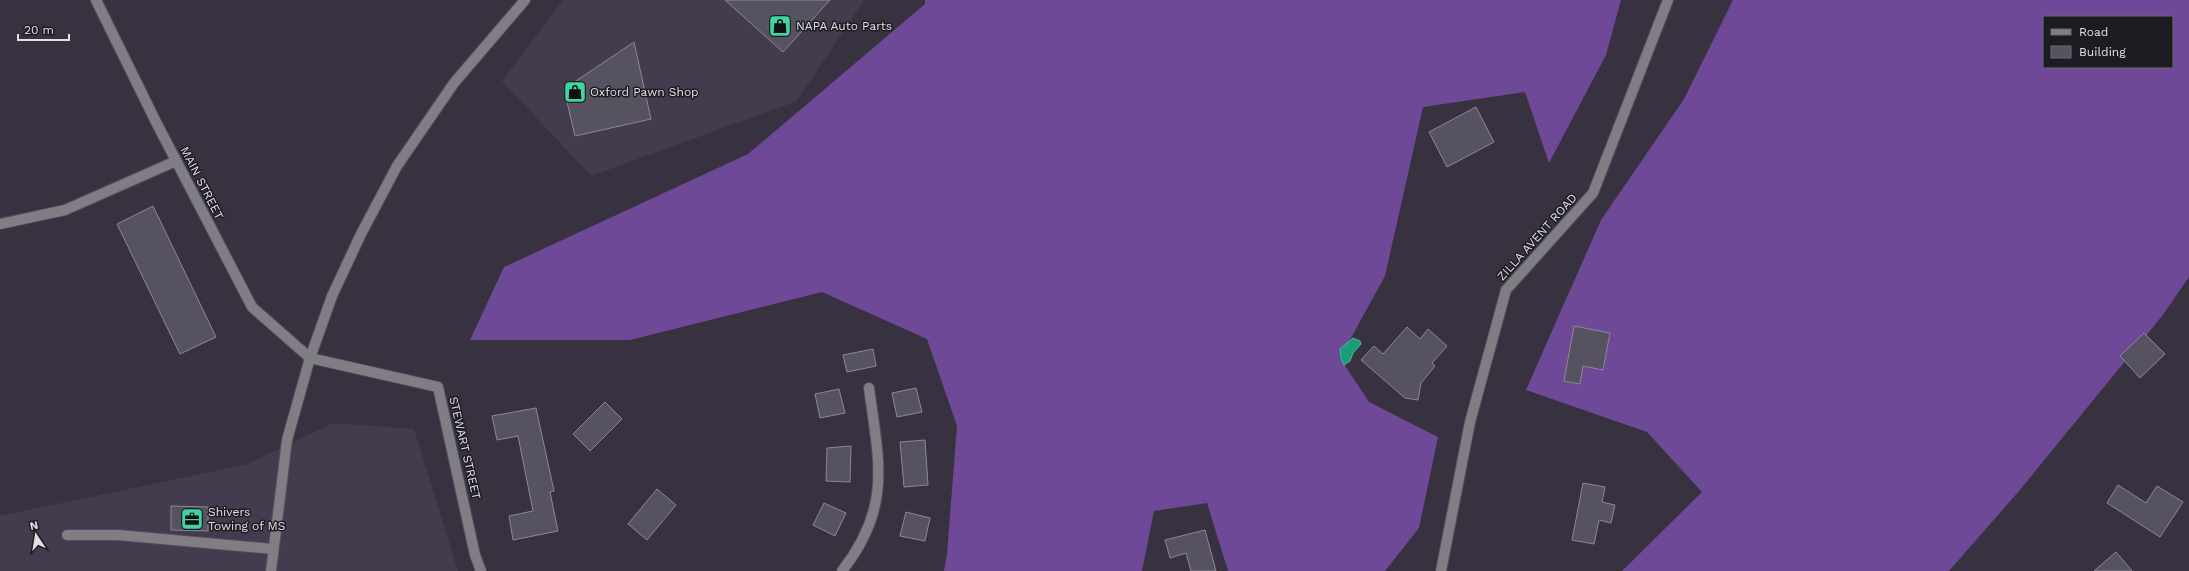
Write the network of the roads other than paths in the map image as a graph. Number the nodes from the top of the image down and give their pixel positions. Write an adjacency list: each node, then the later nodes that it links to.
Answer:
1 (96, 0): 4 (street, MAIN STREET)
2 (525, 0): 6 (street)
3 (1668, 0): 13 (street, ZILLA AVENT ROAD)
4 (176, 161): 5 (street); 6 (street, MAIN STREET)
5 (0, 224)
6 (310, 358): 9 (street); 11 (street, STEWART STREET)
7 (870, 388): 12 (street)
8 (67, 535): 9 (street)
9 (273, 549): 10 (street)
10 (271, 571)
11 (481, 571)
12 (842, 571)
13 (1441, 571)

